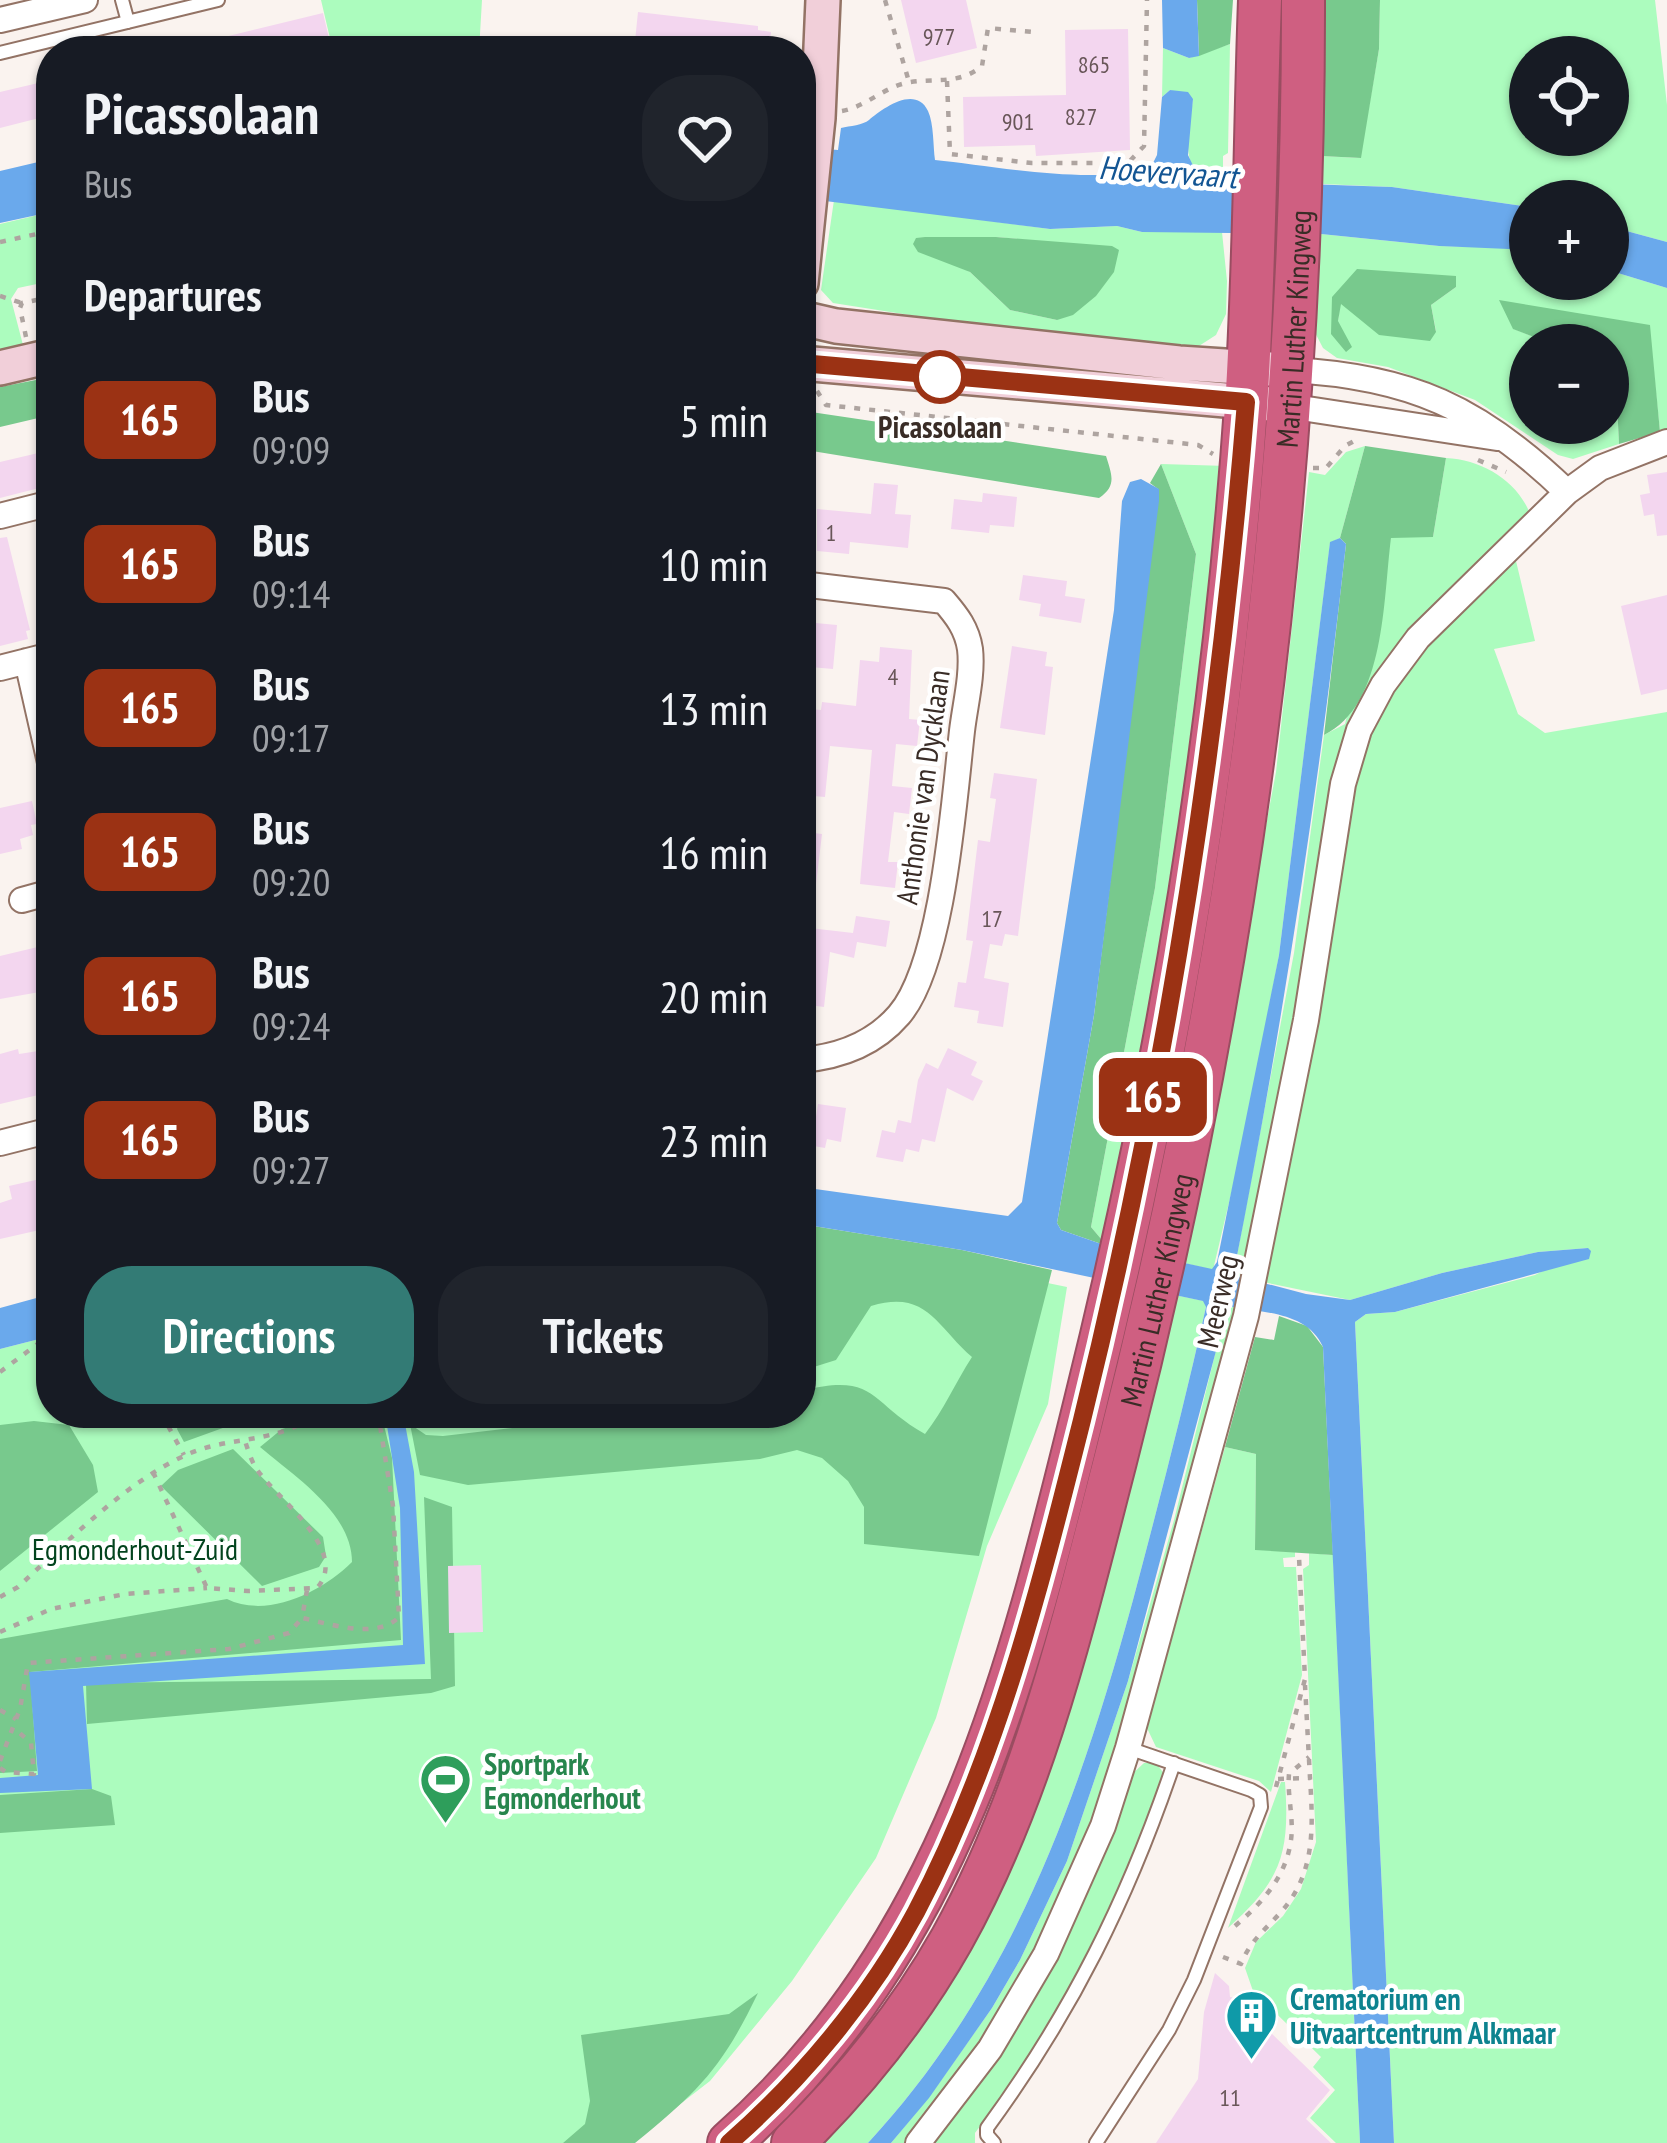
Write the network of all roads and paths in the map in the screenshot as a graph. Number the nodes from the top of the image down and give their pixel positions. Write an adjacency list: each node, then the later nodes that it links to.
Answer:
1 (85, 0): 9 (street)
2 (122, 0): 10 (lane)
3 (218, 0): 10 (lane)
4 (824, 0): 17 (street)
5 (885, 0): 16 (path)
6 (1147, 0): 15 (path)
7 (1260, 0): 27 (highway, Martin Luther Kingweg)
8 (1303, 0): 27 (highway, Martin Luther Kingweg)
9 (0, 20)
10 (128, 22): 12 (lane)
11 (1034, 32): 15 (path)
12 (70, 36)
13 (36, 44): 14 (lane)
14 (0, 53)
15 (947, 81): 16 (path)
16 (909, 82): 17 (path)
17 (818, 118): 18 (street)
18 (816, 138)
19 (36, 234): 20 (path)
20 (0, 242)
21 (0, 296): 23 (path)
22 (36, 300): 23 (path)
23 (22, 303): 25 (path)
24 (816, 321): 27 (street)
25 (27, 362)
26 (816, 375): 27 (street)
27 (1268, 386): 30 (street); 30 (street); 33 (highway, Martin Luther Kingweg); 34 (highway, Martin Luther Kingweg)
28 (816, 389): 33 (path)
29 (1358, 439): 34 (path)
30 (1505, 440): 36 (street)
31 (1667, 442): 36 (street, Meerweg)
32 (1470, 457): 35 (path)
33 (1242, 460): 75 (highway, Martin Luther Kingweg)
34 (1286, 464): 76 (highway, Martin Luther Kingweg)
35 (1521, 482)
36 (1567, 492): 65 (street, Meerweg)
37 (36, 507): 38 (street)
38 (0, 516)
39 (816, 586): 44 (street, Anthonie van Dycklaan)
40 (36, 659): 41 (street)
41 (0, 668)
42 (36, 896): 43 (street)
43 (22, 900)
44 (816, 1058)
45 (36, 1134): 46 (street)
46 (0, 1143)
47 (36, 1346): 48 (path)
48 (0, 1372)
49 (169, 1428): 53 (path)
50 (294, 1428): 52 (path)
51 (380, 1428): 59 (path)
52 (245, 1441): 53 (path); 57 (path)
53 (184, 1455): 54 (path)
54 (153, 1472): 56 (path); 58 (path)
55 (1299, 1557): 61 (path)
56 (207, 1588): 57 (path); 60 (path)
57 (307, 1589): 59 (path)
58 (0, 1597)
59 (302, 1618): 63 (path)
60 (0, 1632)
61 (1305, 1679): 66 (path); 70 (path)
62 (0, 1710): 63 (path)
63 (16, 1719): 64 (path)
64 (14, 1728): 68 (path); 68 (path)
65 (1128, 1748): 67 (lane); 77 (street, Meerweg)
66 (1309, 1757): 69 (path); 71 (path)
67 (1174, 1763): 74 (lane); 78 (lane)
68 (0, 1764)
69 (1310, 1778): 71 (path); 74 (path)
70 (1278, 1779): 71 (path); 72 (path)
71 (1288, 1779): 73 (path)
72 (1272, 1798)
73 (1225, 1928)
74 (1205, 1950): 79 (lane)
75 (729, 2143)
76 (793, 2143)
77 (918, 2143)
78 (994, 2143)
79 (1096, 2143)

